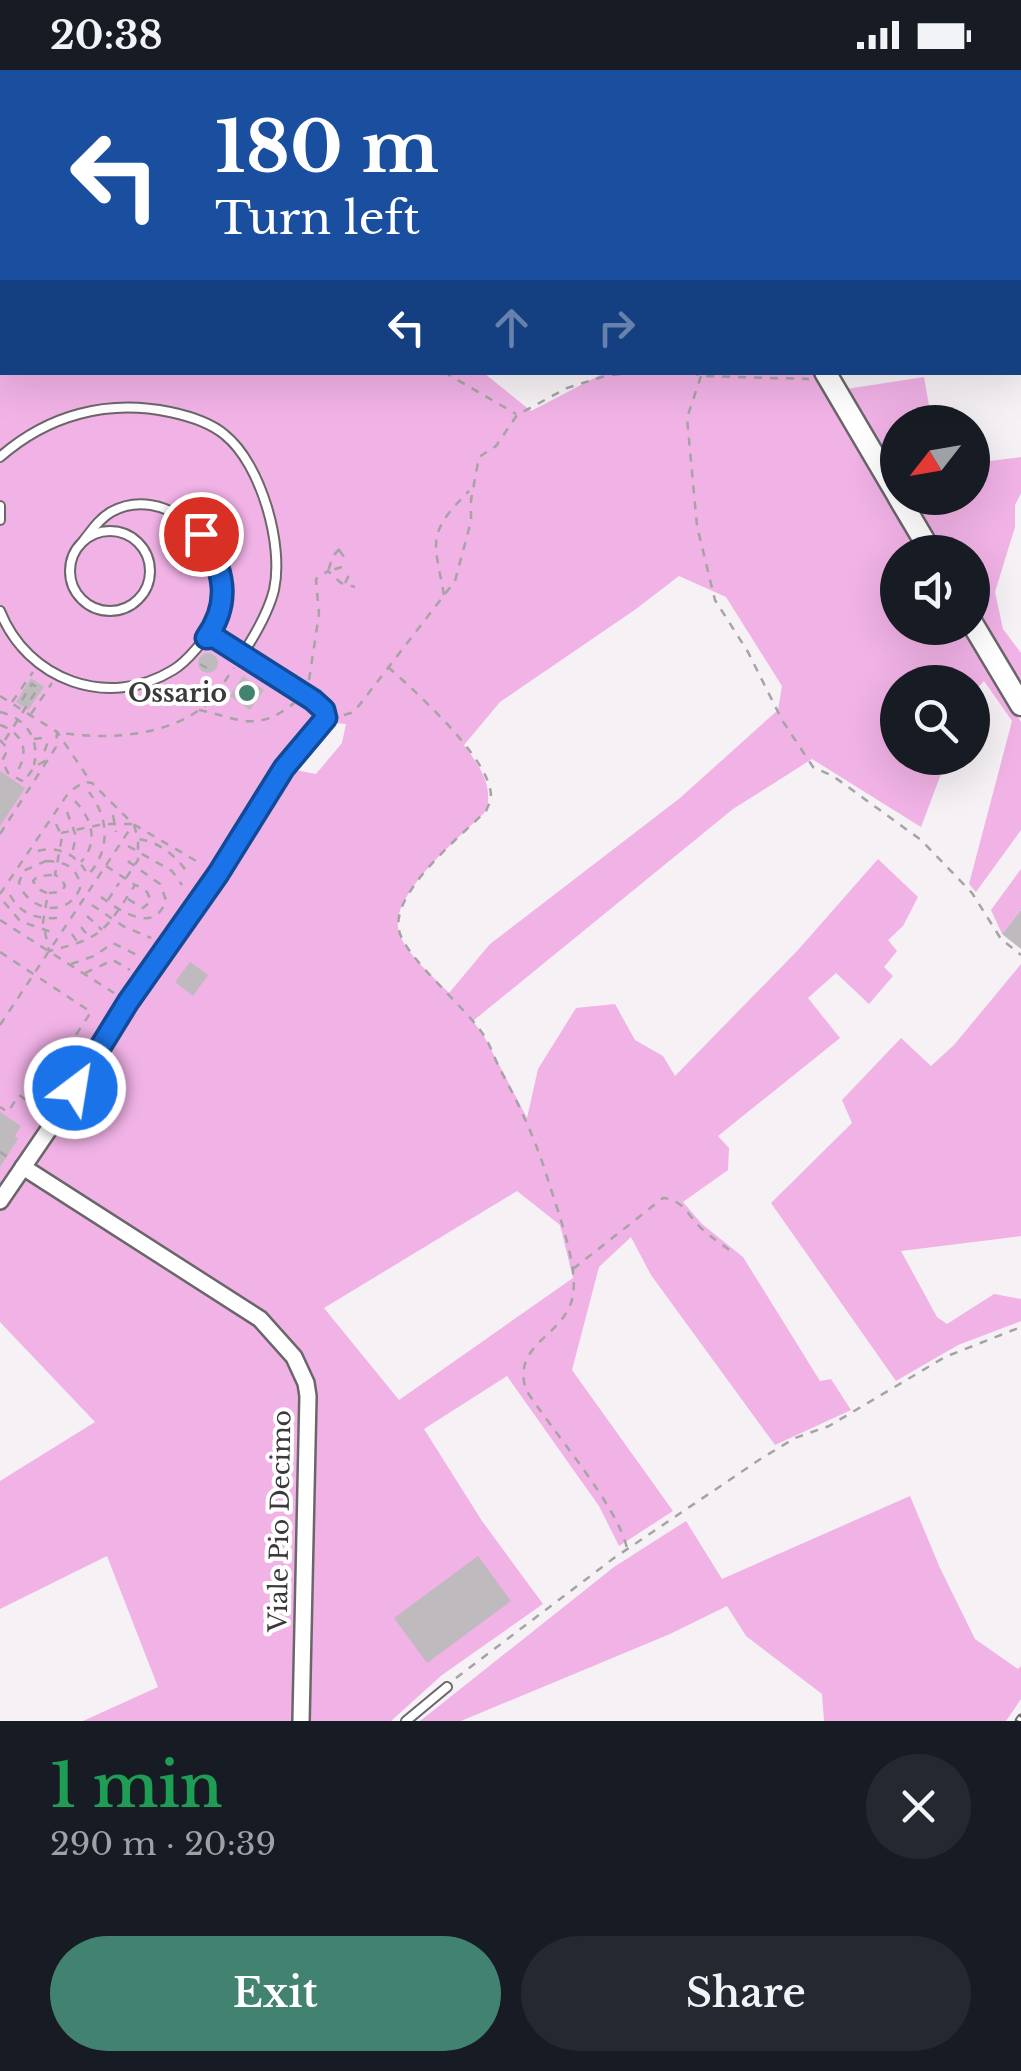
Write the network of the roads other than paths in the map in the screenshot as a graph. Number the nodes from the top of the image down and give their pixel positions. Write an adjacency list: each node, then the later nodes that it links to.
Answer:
1 (828, 377): 3 (street)
2 (0, 457): 10 (lane)
3 (880, 466)
4 (0, 506): 5 (lane)
5 (0, 520)
6 (84, 540): 6 (lane); 8 (lane)
7 (0, 611): 8 (lane)
8 (206, 638): 10 (lane)
9 (986, 645): 12 (street)
10 (242, 656): 11 (lane)
11 (308, 697): 13 (street)
12 (1021, 705)
13 (23, 1167): 14 (street); 16 (street, Viale Pio Decimo)
14 (0, 1201)
15 (446, 1687): 17 (lane)
16 (301, 1721)
17 (406, 1721)

